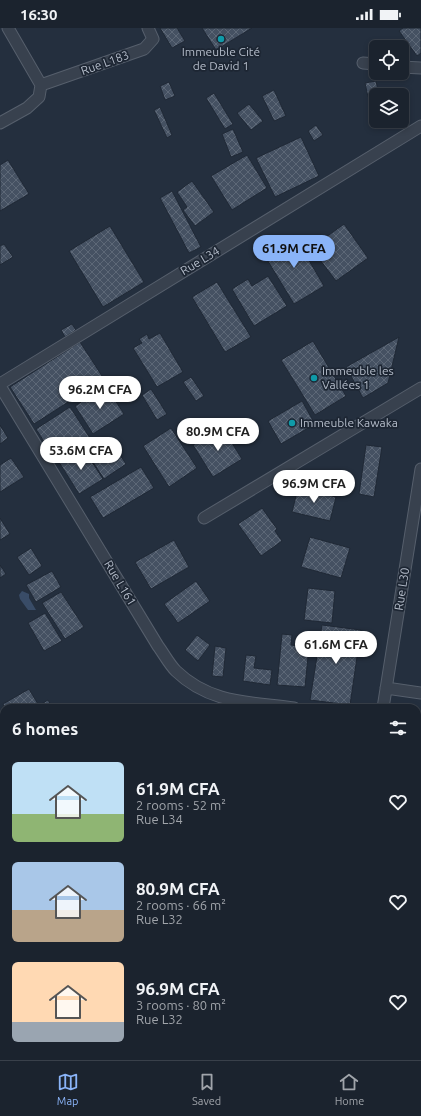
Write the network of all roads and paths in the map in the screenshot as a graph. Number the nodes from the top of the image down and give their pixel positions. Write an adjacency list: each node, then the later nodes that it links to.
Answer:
1 (8, 28): 7 (street)
2 (148, 28): 7 (street, Rue L183)
3 (362, 63): 4 (street)
4 (369, 64)
5 (409, 67): 6 (street)
6 (421, 68)
7 (41, 85): 8 (street)
8 (0, 123)
9 (421, 126): 10 (street, Rue L34)
10 (0, 385): 17 (street, Rue L161)
11 (421, 388): 14 (street)
12 (421, 469): 13 (street, Rue L30)
13 (419, 494): 15 (street, Rue L30)
14 (204, 518)
15 (386, 688): 16 (street); 18 (street, Rue L30)
16 (421, 693)
17 (266, 704)
18 (383, 704)

